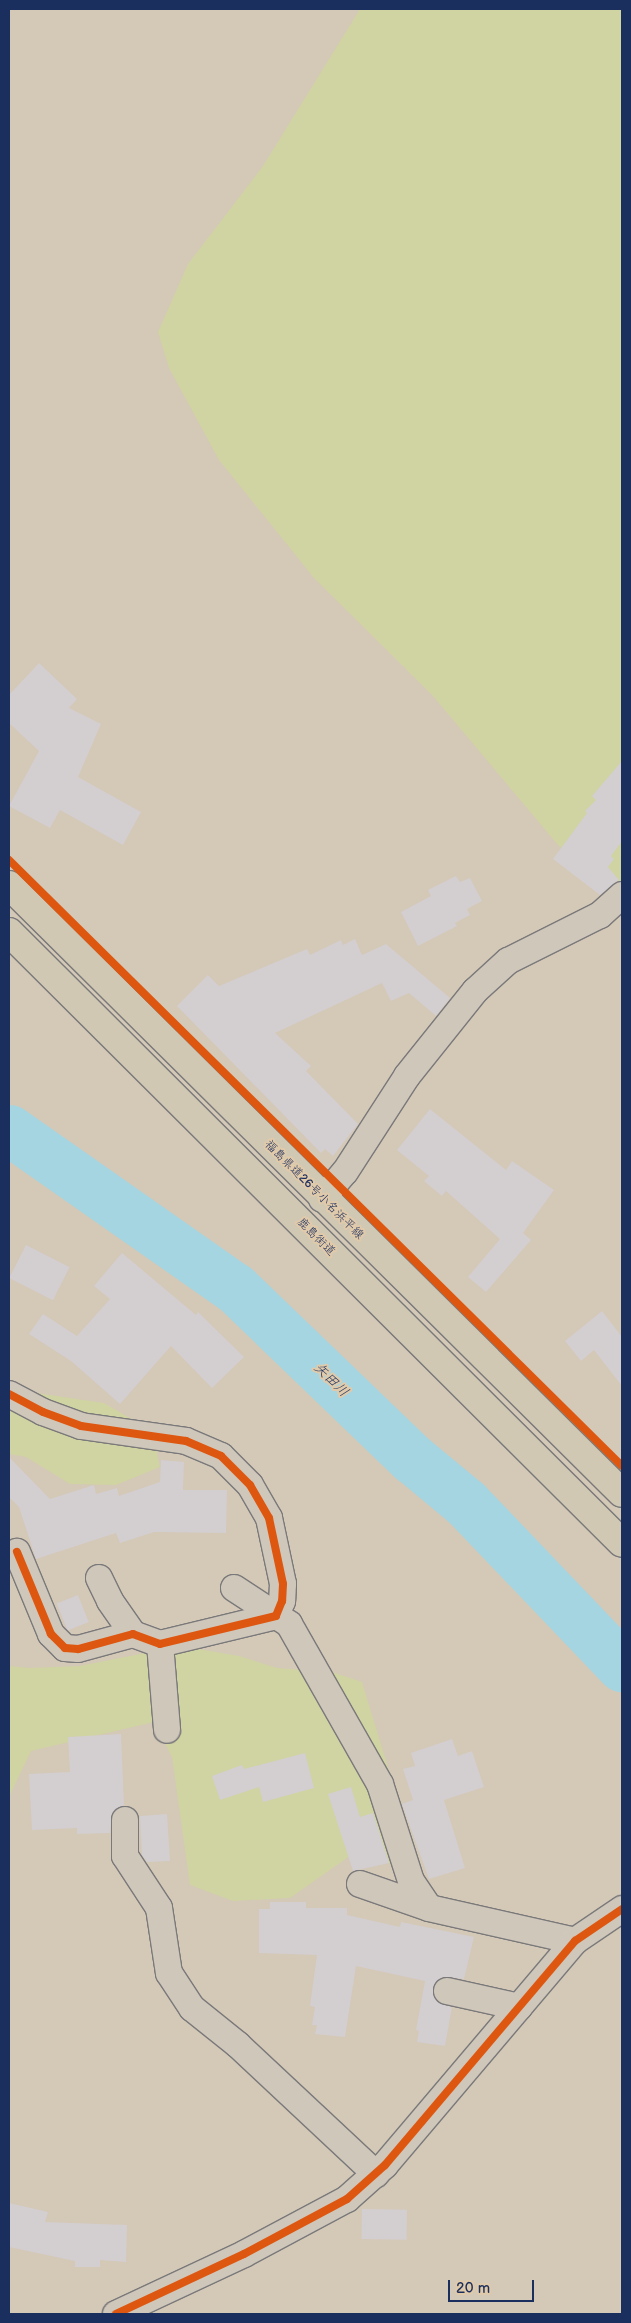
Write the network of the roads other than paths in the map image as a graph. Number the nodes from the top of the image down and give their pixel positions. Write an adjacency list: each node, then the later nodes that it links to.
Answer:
1 (9, 885): 4 (main road, 福島県道26号小名浜平線)
2 (622, 895): 4 (street)
3 (9, 932): 7 (main road, 鹿島街道)
4 (322, 1199): 6 (main road, 福島県道26号小名浜平線)
5 (9, 1394): 11 (street)
6 (622, 1493)
7 (622, 1543)
8 (17, 1552): 12 (street)
9 (100, 1578): 12 (street)
10 (234, 1588): 11 (street)
11 (276, 1616): 13 (street); 17 (street)
12 (133, 1634): 13 (street)
13 (160, 1644): 14 (street)
14 (167, 1730)
15 (125, 1820): 22 (street)
16 (360, 1884): 17 (street)
17 (429, 1908): 19 (street)
18 (622, 1909): 19 (street)
19 (575, 1941): 21 (street)
20 (447, 1991): 21 (street)
21 (519, 2007): 22 (street)
22 (376, 2174): 23 (street)
23 (116, 2314)

